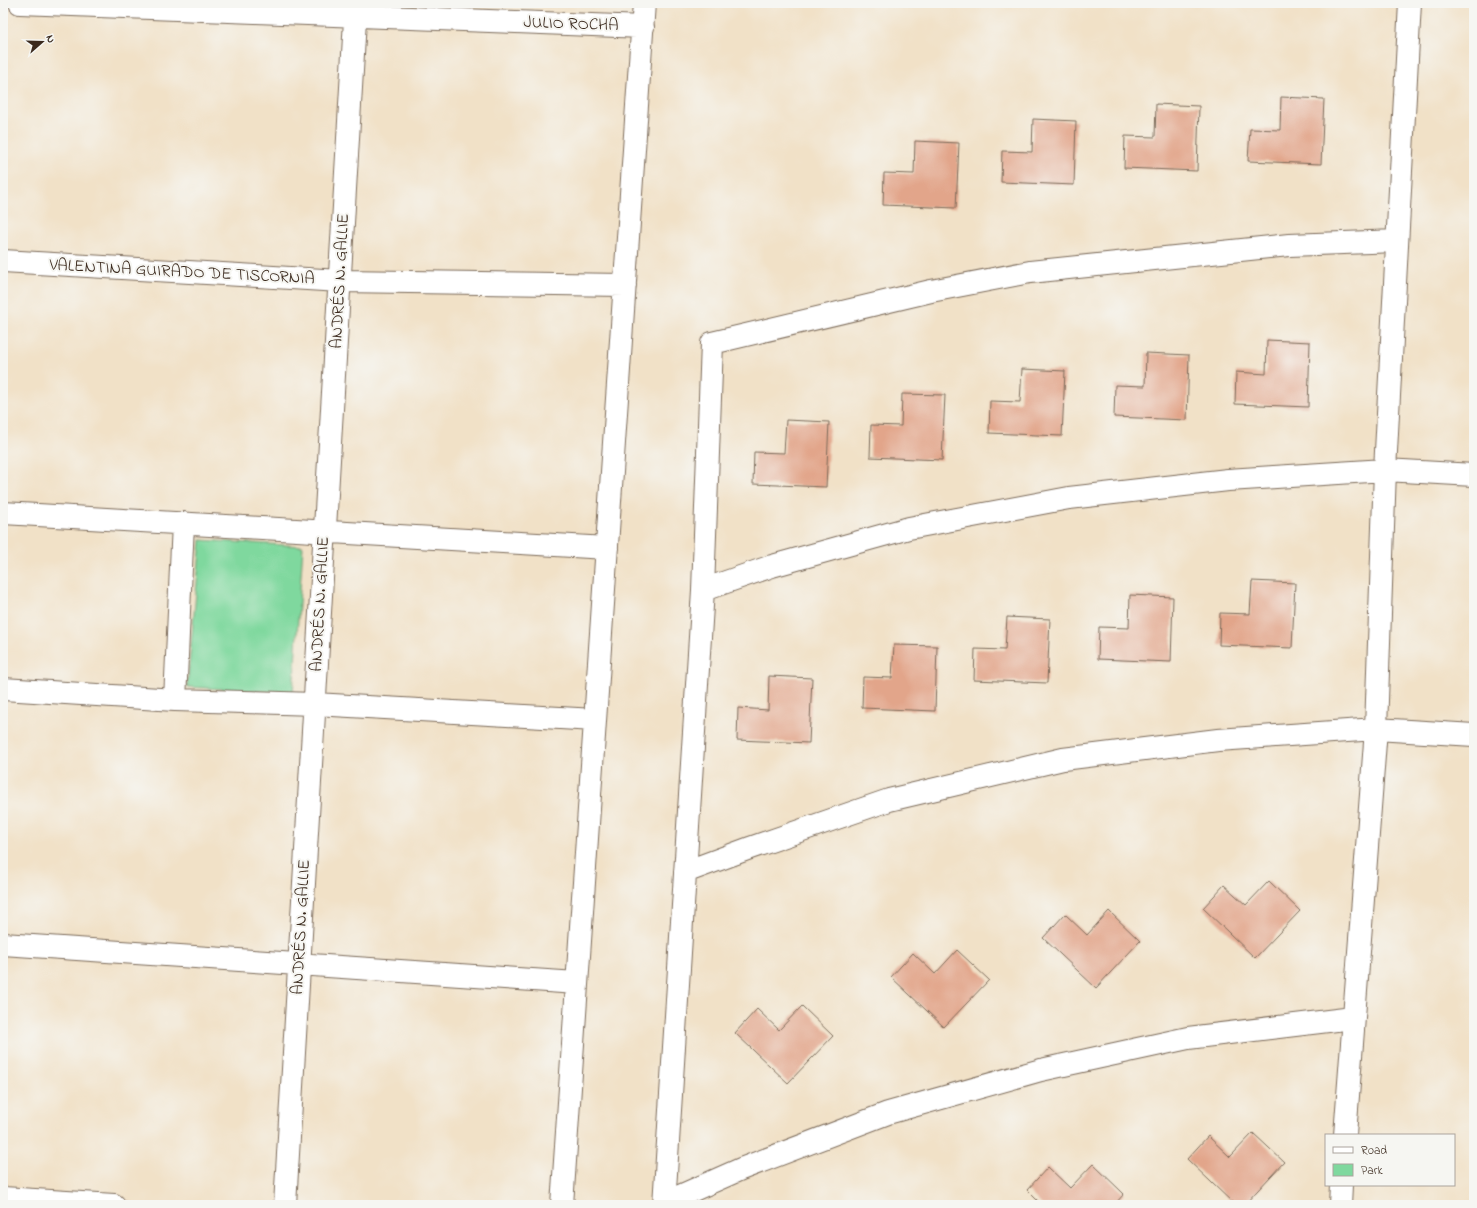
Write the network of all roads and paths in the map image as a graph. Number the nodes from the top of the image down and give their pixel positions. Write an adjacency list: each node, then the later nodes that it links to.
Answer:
1 (20, 3): 3 (street, JULIO ROCHA)
2 (1410, 3): 5 (street)
3 (355, 9): 4 (street, JULIO ROCHA); 7 (street, ANDRÉS N. GALLIE)
4 (648, 10): 8 (street)
5 (1397, 241): 9 (street); 15 (street)
6 (3, 261): 7 (street, VALENTINA GUIRADO DE TISCORNIA)
7 (340, 281): 8 (street, VALENTINA GUIRADO DE TISCORNIA); 13 (street, ANDRÉS N. GALLIE)
8 (625, 285): 14 (street)
9 (1385, 470): 10 (street); 15 (street); 20 (street)
10 (1474, 475)
11 (3, 513): 12 (street)
12 (183, 523): 13 (street); 17 (street)
13 (325, 531): 14 (street); 18 (street, ANDRÉS N. GALLIE)
14 (607, 548): 19 (street)
15 (703, 590): 22 (street)
16 (3, 689): 17 (street)
17 (175, 700): 18 (street)
18 (315, 704): 19 (street); 24 (street, ANDRÉS N. GALLIE)
19 (595, 720): 25 (street)
20 (1376, 729): 21 (street); 22 (street); 26 (street)
21 (1474, 735)
22 (686, 872): 30 (street)
23 (3, 944): 24 (street)
24 (299, 965): 25 (street); 32 (street, ANDRÉS N. GALLIE)
25 (577, 983): 33 (street)
26 (1353, 1018): 27 (street); 30 (street)
27 (1345, 1134)
28 (1341, 1186): 34 (street)
29 (3, 1198): 31 (street)
30 (664, 1204)
31 (101, 1205)
32 (285, 1205)
33 (562, 1205)
34 (1340, 1205)

